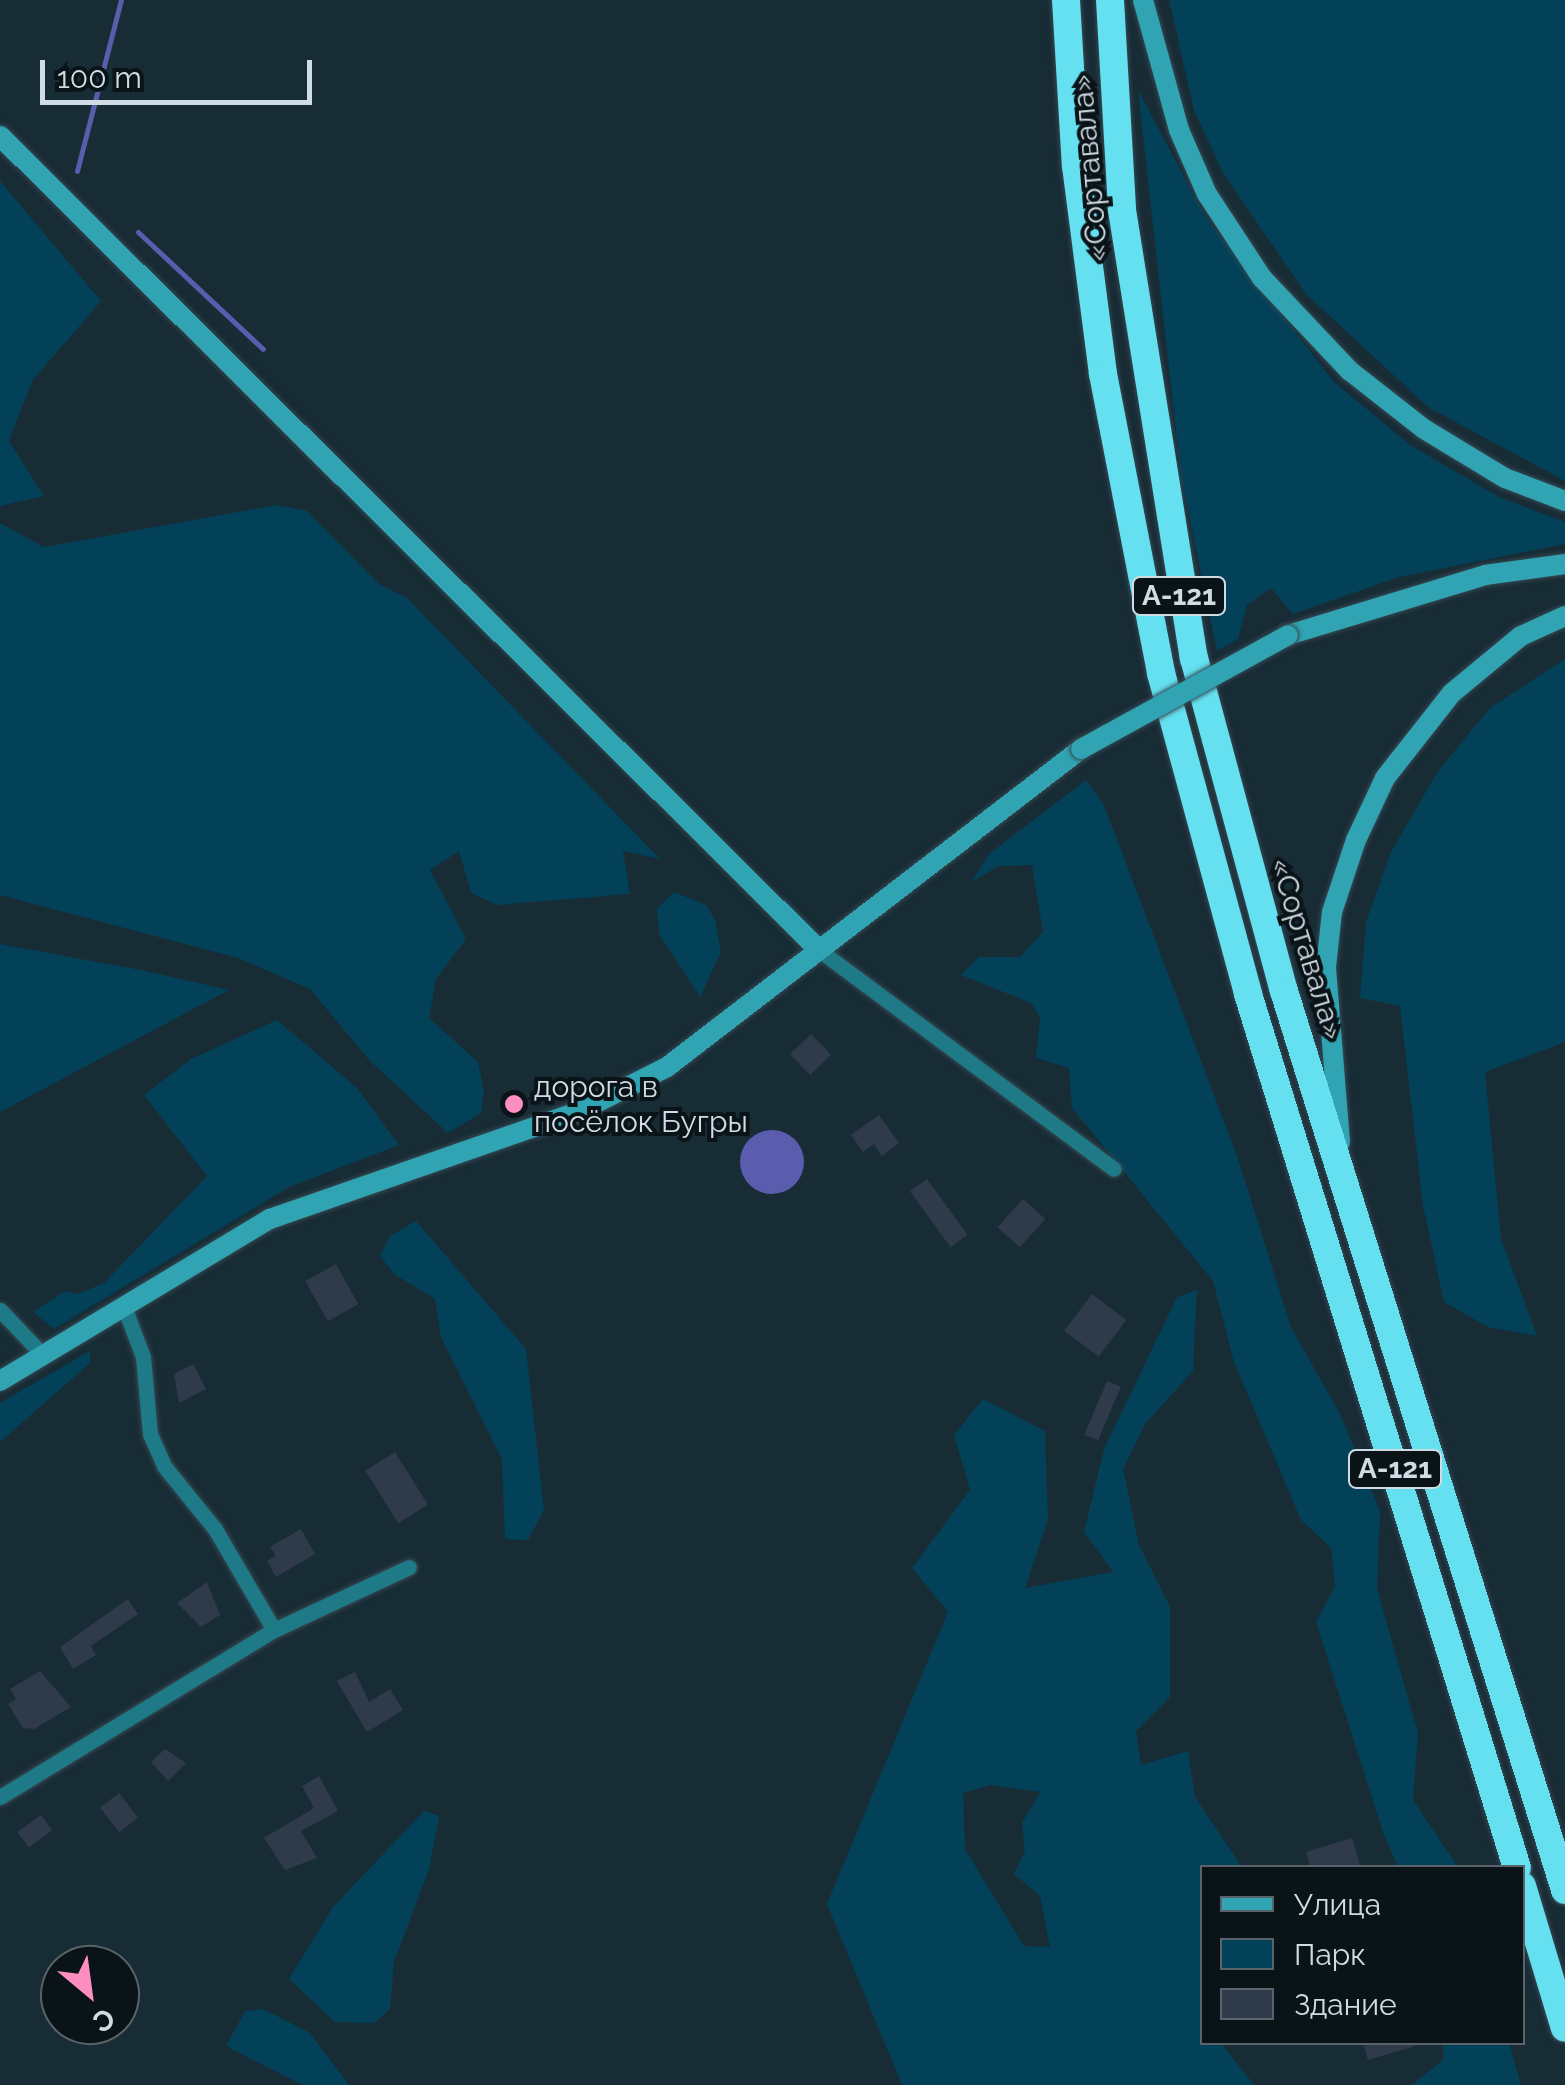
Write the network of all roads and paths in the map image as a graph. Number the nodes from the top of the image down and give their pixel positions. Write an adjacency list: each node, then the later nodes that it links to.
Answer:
1 (1066, 0): 18 (highway, «Сортавала» / А-121)
2 (1110, 0): 10 (highway, «Сортавала» / А-121)
3 (1143, 0): 5 (main road)
4 (0, 136): 8 (main road)
5 (1565, 501)
6 (1565, 564): 8 (main road, bridge)
7 (1565, 616): 10 (main road)
8 (819, 950): 9 (street); 11 (main road)
9 (1114, 1169)
10 (1343, 1174): 19 (highway, «Сортавала» / А-121)
11 (123, 1304): 13 (main road); 16 (street)
12 (0, 1310): 13 (street)
13 (42, 1354): 14 (main road)
14 (0, 1380)
15 (409, 1567): 16 (street)
16 (274, 1630): 17 (street)
17 (0, 1797)
18 (1516, 1865)
19 (1565, 1890)
20 (1525, 1896): 21 (highway)
21 (1565, 2028)

